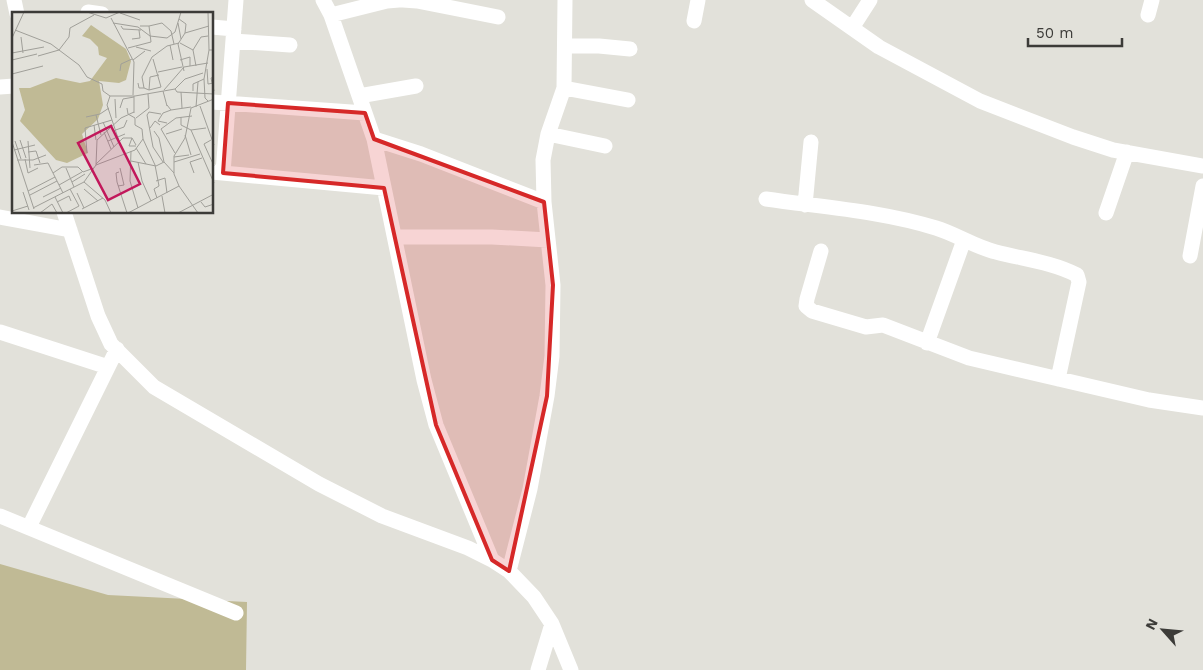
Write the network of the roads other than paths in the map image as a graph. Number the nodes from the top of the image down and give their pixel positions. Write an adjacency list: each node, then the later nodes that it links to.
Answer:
1 (236, 0): 15 (street)
2 (324, 0): 9 (street)
3 (401, 0): 9 (street); 11 (street)
4 (565, 0): 17 (street)
5 (698, 0): 12 (street)
6 (812, 0): 14 (street)
7 (870, 0): 14 (street)
8 (1152, 0): 10 (street)
9 (331, 15): 21 (street)
10 (1148, 15)
11 (498, 17)
12 (694, 21)
13 (214, 28): 15 (street)
14 (852, 28): 30 (street)
15 (233, 35): 16 (street); 24 (street)
16 (290, 46)
17 (565, 46): 18 (street); 20 (street)
18 (630, 50)
19 (416, 86): 21 (street)
20 (564, 88): 22 (street); 26 (street)
21 (359, 96): 25 (street)
22 (628, 100)
23 (214, 102): 24 (street)
24 (228, 103): 25 (street); 32 (street)
25 (365, 113): 27 (street)
26 (548, 134): 29 (street); 36 (street)
27 (374, 139): 34 (street); 36 (street)
28 (811, 142): 37 (street)
29 (605, 146)
30 (1127, 152): 31 (street); 38 (street)
31 (1203, 166)
32 (218, 172): 34 (street)
33 (1203, 186): 46 (street)
34 (384, 188): 42 (street)
35 (766, 199): 37 (street)
36 (544, 202): 43 (street)
37 (805, 205): 44 (street)
38 (1106, 213)
39 (65, 214): 41 (street)
40 (0, 217): 41 (street)
41 (70, 230): 49 (street)
42 (395, 237): 43 (street); 55 (street)
43 (548, 240): 56 (street)
44 (964, 240): 48 (street); 51 (street)
45 (821, 251): 48 (street)
46 (1190, 256)
47 (0, 332): 50 (street)
48 (927, 343): 51 (street)
49 (116, 350): 50 (street); 55 (street)
50 (108, 367): 54 (street)
51 (1058, 379): 52 (street)
52 (1203, 408)
53 (0, 516): 54 (street)
54 (29, 527): 57 (street)
55 (492, 560): 56 (street)
56 (509, 571): 58 (street)
57 (236, 613)
58 (552, 624): 59 (street); 60 (street)
59 (538, 670)
60 (571, 670)

